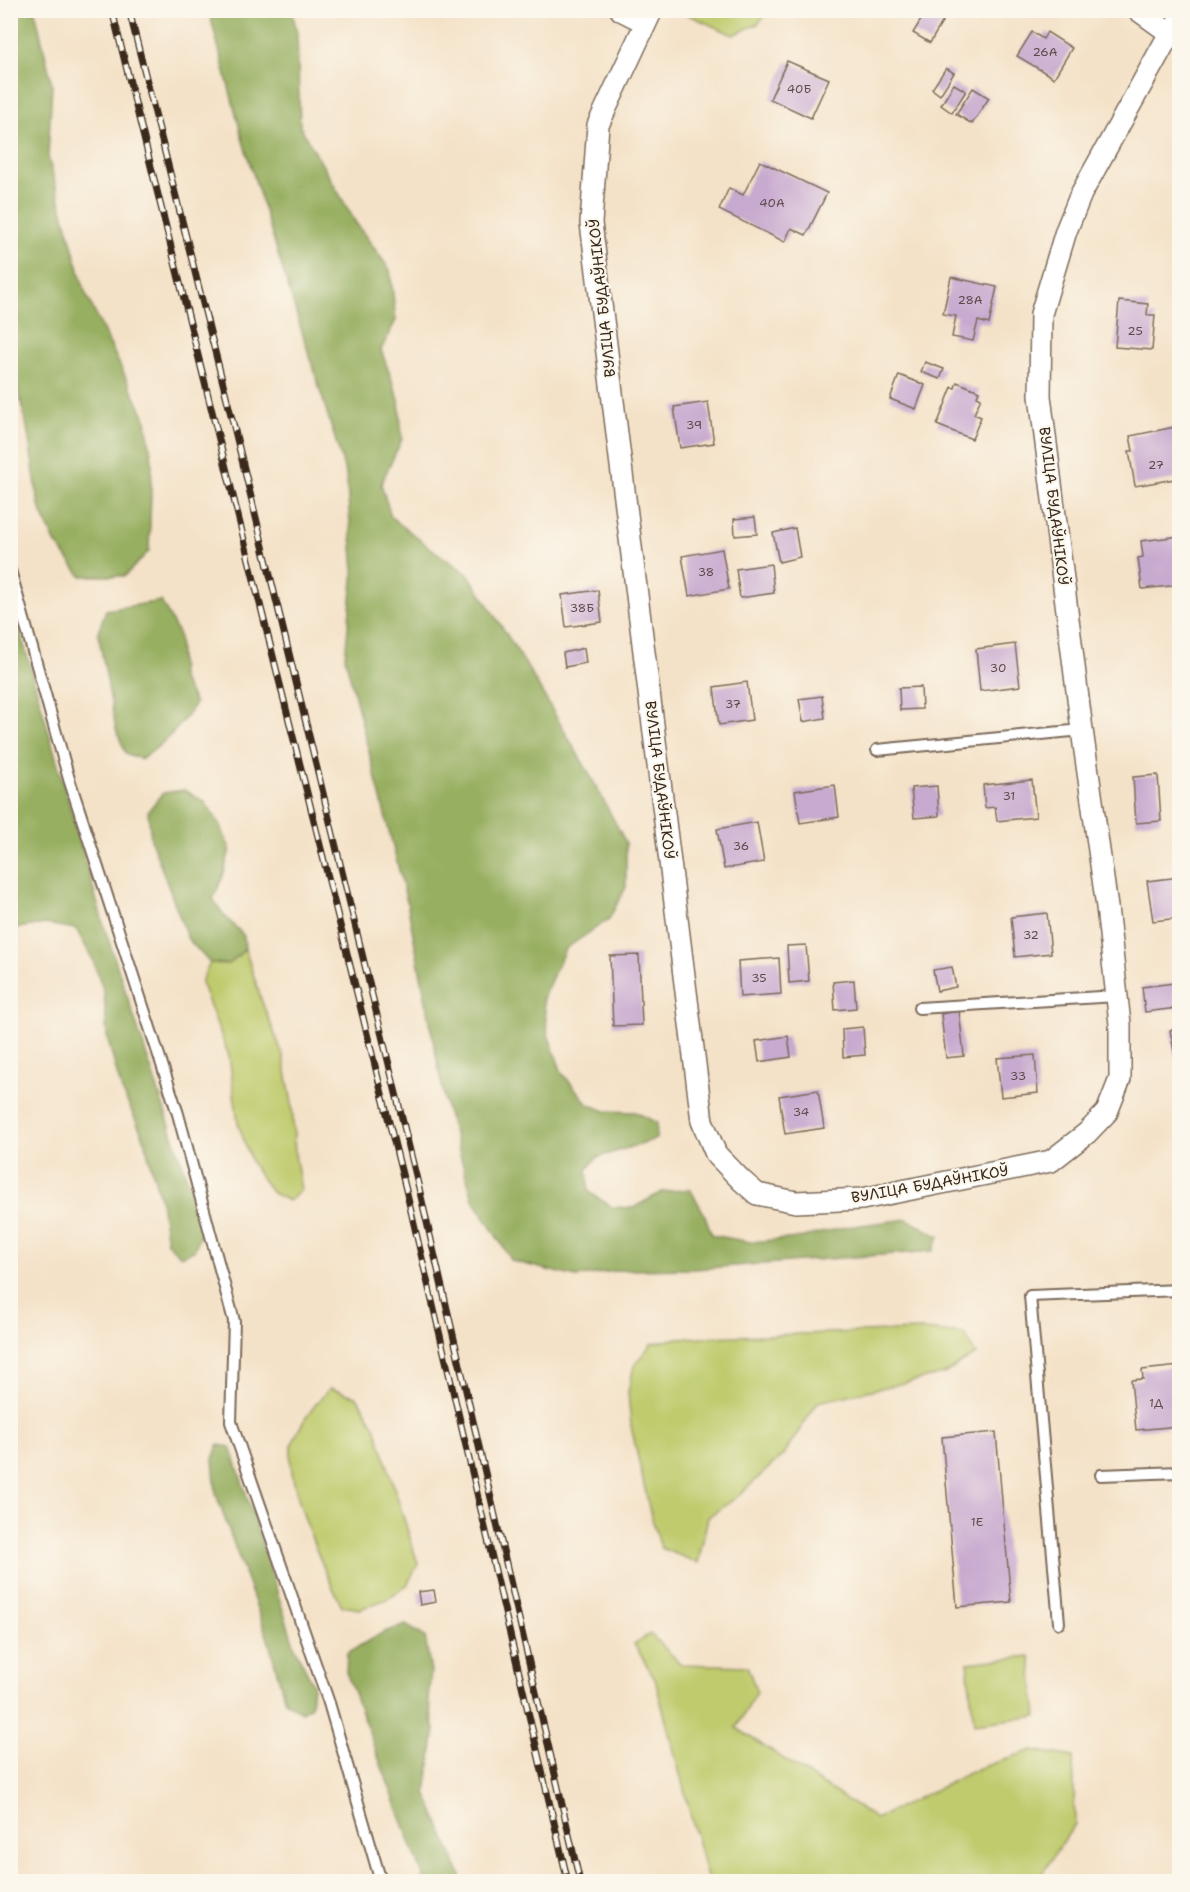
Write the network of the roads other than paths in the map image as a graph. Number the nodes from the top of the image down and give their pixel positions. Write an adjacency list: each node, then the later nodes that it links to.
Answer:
1 (621, 10): 3 (street)
2 (1138, 10): 4 (street, ВУЛІЦА БУДАЎНІКОЎ)
3 (648, 16): 8 (street, ВУЛІЦА БУДАЎНІКОЎ)
4 (1174, 26): 6 (street, ВУЛІЦА БУДАЎНІКОЎ)
5 (10, 570): 14 (lane)
6 (1082, 730): 7 (lane); 8 (street, ВУЛІЦА БУДАЎНІКОЎ)
7 (877, 750)
8 (1117, 996): 9 (lane)
9 (920, 1008)
10 (1179, 1290): 13 (lane)
11 (1179, 1472): 12 (lane)
12 (1101, 1475)
13 (1059, 1623)
14 (381, 1881)

